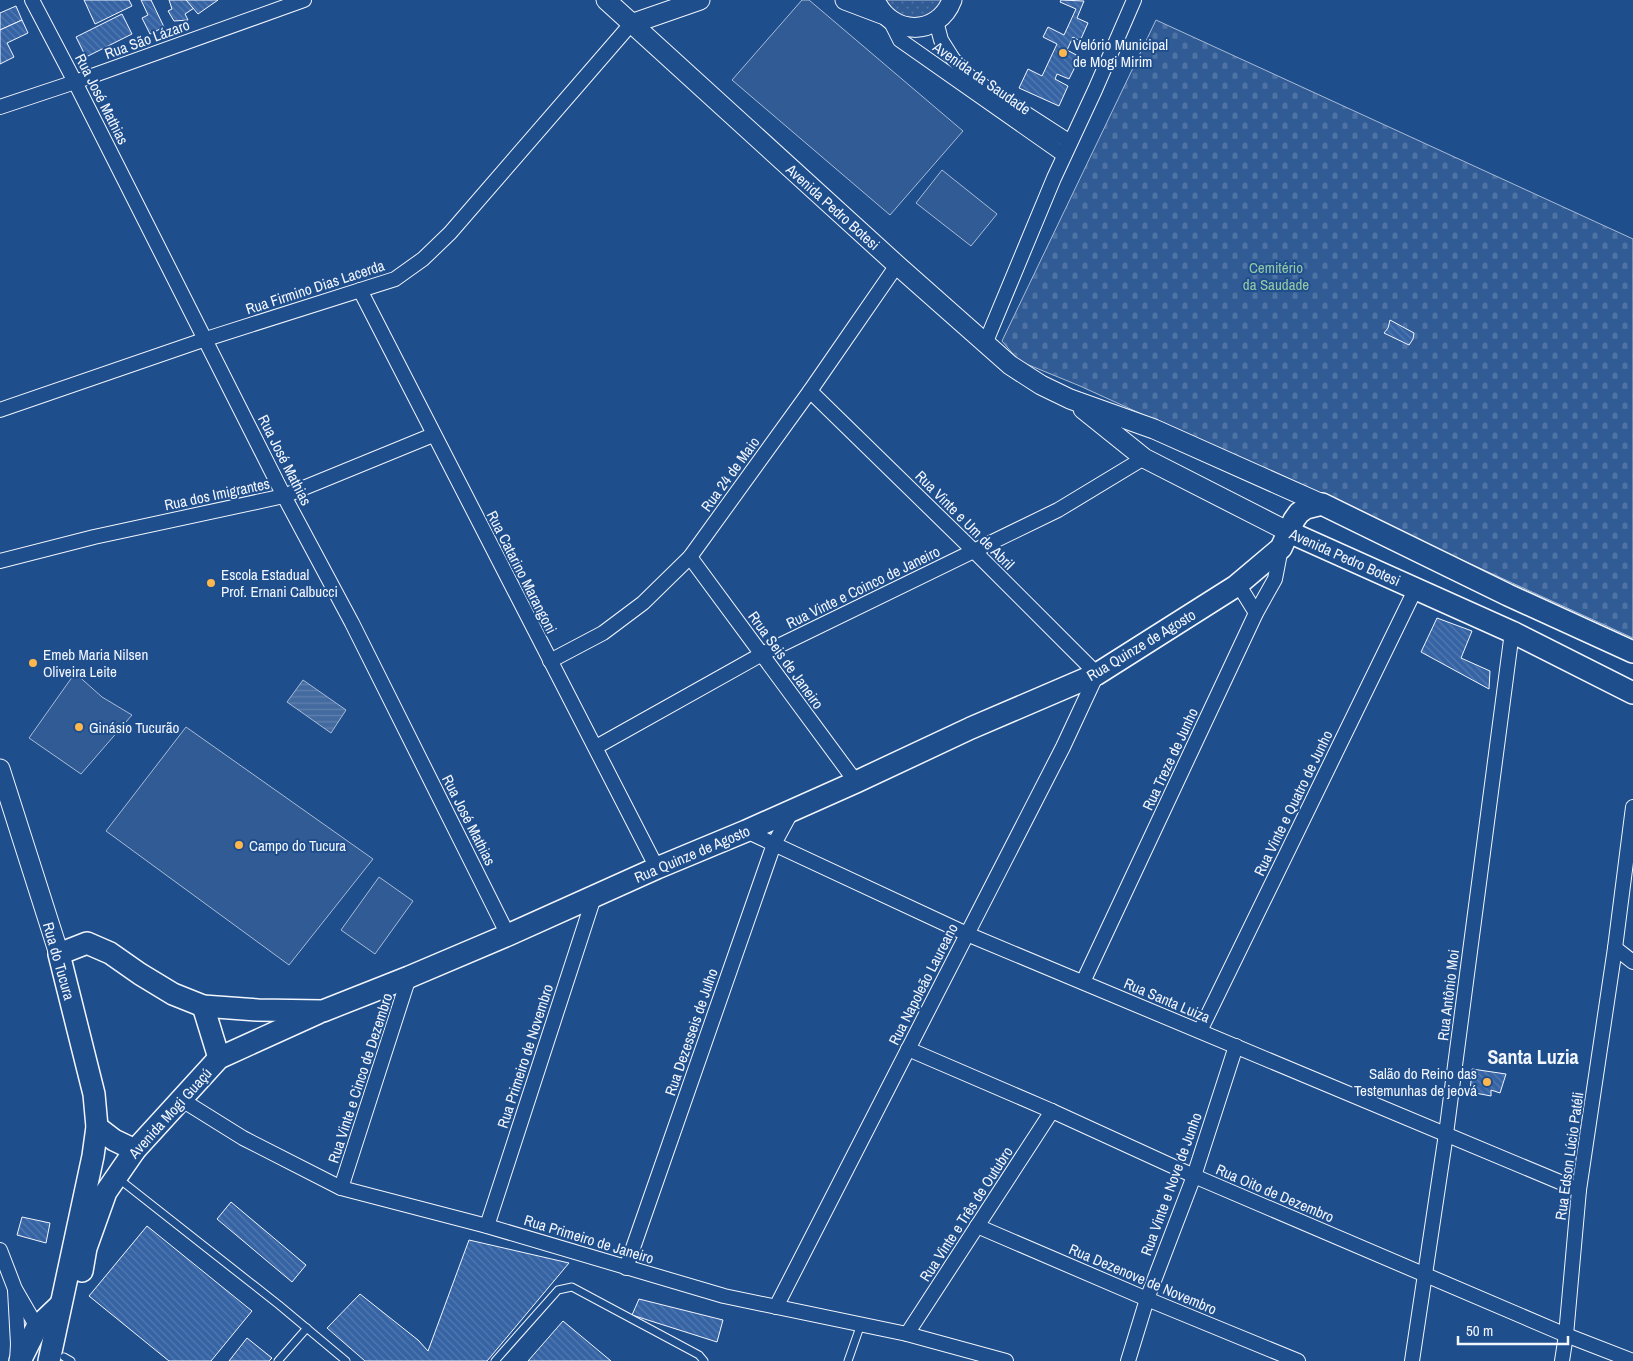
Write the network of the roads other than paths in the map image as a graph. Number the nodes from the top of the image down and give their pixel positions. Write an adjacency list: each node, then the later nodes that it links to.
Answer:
1 (32, 0): 11 (street, Rua José Mathias)
2 (304, 0): 11 (street, Rua São Lázaro)
3 (606, 0): 10 (main road, Avenida Pedro Botesi)
4 (700, 0): 10 (main road)
5 (845, 0): 8 (main road)
6 (952, 0): 9 (main road)
7 (1134, 0): 13 (street)
8 (882, 11): 9 (main road); 14 (street, Avenida da Saudade)
9 (936, 21): 13 (street, Avenida da Saudade)
10 (631, 24): 15 (main road, Avenida Pedro Botesi); 16 (street, Rua Firmino Dias Lacerda)
11 (75, 82): 12 (street, Rua São Lázaro); 17 (street, Rua José Mathias)
12 (0, 107)
13 (1070, 142): 14 (street)
14 (1064, 155): 18 (street)
15 (897, 265): 18 (main road, Avenida Pedro Botesi); 19 (street, Rua 24 de Maio)
16 (360, 290): 17 (street, Rua Firmino Dias Lacerda); 22 (street, Rua Catarino Marangoni)
17 (206, 339): 21 (street, Rua Firmino Dias Lacerda); 24 (street, Rua José Mathias)
18 (985, 344): 20 (main road, Avenida Pedro Botesi)
19 (810, 391): 27 (street, Rua Vinte e Um de Abril); 28 (street, Rua 24 de Maio)
20 (1070, 399): 23 (main road, Avenida Pedro Botesi); 25 (main road, Avenida Pedro Botesi)
21 (0, 410)
22 (433, 436): 24 (street, Rua dos Imigrantes); 37 (street, Rua Catarino Marangoni)
23 (1144, 458): 26 (main road, Avenida Pedro Botesi); 27 (street, Rua Vinte e Coinco de Janeiro)
24 (284, 496): 29 (street, Rua dos Imigrantes); 50 (street, Rua José Mathias)
25 (1322, 504): 26 (main road, Rua Quinze de Agosto); 32 (main road, Avenida Pedro Botesi)
26 (1285, 540): 30 (main road, Rua Quinze de Agosto); 31 (main road, Avenida Pedro Botesi); 33 (street, Rua Treze de Junho)
27 (974, 552): 36 (street, Rua Vinte e Coinco de Janeiro); 38 (street, Rua Vinte e Um de Abril)
28 (690, 557): 36 (street, Rrua Seis de Janeiro); 37 (street, Rua 24 de Maio)
29 (0, 561)
30 (1236, 586): 33 (street); 38 (main road, Rua Quinze de Agosto)
31 (1416, 588): 34 (main road, Avenida Pedro Botesi); 58 (street, Rua Vinte e Quatro de Junho)
32 (1508, 595): 34 (main road); 35 (main road, Avenida Pedro Botesi)
33 (1256, 613): 55 (street, Rua Treze de Junho)
34 (1512, 632): 39 (main road, Avenida Pedro Botesi); 65 (street, Rua Antônio Moi)
35 (1633, 652)
36 (762, 654): 40 (street, Rua Vinte e Coinco de Janeiro); 42 (street, Rrua Seis de Janeiro)
37 (550, 661): 40 (street, Rua Catarino Marangoni)
38 (1097, 674): 42 (main road, Rua Quinze de Agosto); 49 (street, Rua Napoleão Laureano)
39 (1633, 693)
40 (596, 747): 47 (street, Rua Catarino Marangoni)
41 (0, 769): 52 (main road, Rua do Tucura)
42 (856, 782): 44 (main road, Rua Quinze de Agosto)
43 (1633, 807): 51 (street, Rua Edson Lúcio Patéli)
44 (793, 809): 45 (main road, Rua Quinze de Agosto); 46 (street, Rua Dezesseis de Julho)
45 (746, 831): 46 (street, Rua Santa Luiza); 47 (main road, Rua Quinze de Agosto)
46 (774, 844): 49 (street, Rua Santa Luiza); 75 (street, Rua Dezesseis de Julho)
47 (657, 868): 48 (main road, Rua Quinze de Agosto)
48 (594, 897): 50 (main road, Rua Quinze de Agosto); 72 (street, Rua Primeiro de Novembro)
49 (968, 934): 55 (street, Rua Santa Luiza); 60 (street, Rua Napoleão Laureano)
50 (508, 935): 54 (main road, Rua Quinze de Agosto)
51 (1615, 948): 53 (street); 71 (street, Rua Edson Lúcio Patéli)
52 (59, 954): 56 (main road, Rua Quinze de Agosto); 64 (main road, Rua do Tucura)
53 (1633, 962)
54 (409, 977): 57 (main road, Rua Quinze de Agosto); 70 (street, Rua Vinte e Cinco de Dezembro)
55 (1083, 982): 58 (street, Rua Santa Luiza)
56 (203, 1006): 57 (main road, Rua Quinze de Agosto); 61 (main road)
57 (322, 1011): 61 (main road, Avenida Mogi Guaçú)
58 (1200, 1031): 59 (street, Rua Santa Luiza)
59 (1236, 1046): 65 (street, Rua Santa Luiza); 68 (street, Rua Vinte e Nove de Junho)
60 (908, 1049): 63 (street, Rua Oito de Dezembro); 80 (street, Rua Napoleão Laureano)
61 (219, 1058): 62 (main road, Avenida Mogi Guaçú)
62 (182, 1100): 66 (main road, Avenida Mogi Guaçú); 70 (street, Rua Primeiro de Janeiro)
63 (1052, 1111): 68 (street, Rua Oito de Dezembro); 73 (street, Rua Vinte e Três de Outubro)
64 (97, 1127): 66 (main road); 67 (main road, Rua do Tucura)
65 (1446, 1134): 71 (street, Rua Santa Luiza); 76 (street, Rua Antônio Moi)
66 (135, 1150): 69 (main road, Avenida Mogi Guaçú)
67 (92, 1156): 69 (main road); 79 (main road, Avenida Mogi Guaçú)
68 (1194, 1176): 76 (street, Rua Oito de Dezembro); 78 (street, Rua Vinte e Nove de Junho)
69 (117, 1178): 83 (lane); 88 (main road, Avenida Mogi Guaçú)
70 (341, 1188): 72 (street, Rua Primeiro de Janeiro)
71 (1579, 1190): 85 (street, Rua Edson Lúcio Patéli)
72 (487, 1226): 75 (street, Rua Primeiro de Janeiro)
73 (977, 1226): 78 (street, Rua Dezenove de Novembro); 84 (street, Rua Vinte e Três de Outubro)
74 (0, 1250): 77 (street)
75 (626, 1268): 80 (street, Rua Primeiro de Janeiro)
76 (1425, 1274): 85 (street, Rua Oito de Dezembro); 97 (street, Rua Antônio Moi)
77 (15, 1289): 82 (street); 89 (street)
78 (1147, 1299): 87 (street, Rua Vinte e Nove de Junho); 96 (street, Rua Dezenove de Novembro)
79 (59, 1306): 82 (main road); 88 (main road, Avenida Mogi Guaçú)
80 (776, 1307): 81 (street, Rua Primeiro de Janeiro)
81 (860, 1324): 84 (street, Rua Primeiro de Janeiro); 94 (lane)
82 (37, 1327): 89 (main road)
83 (307, 1328): 90 (lane); 91 (lane)
84 (907, 1334): 86 (street, Rua Primeiro de Janeiro)
85 (1566, 1335): 98 (street, Rua Edson Lúcio Patéli); 99 (street, Rua Oito de Dezembro)
86 (962, 1355): 95 (street, Rua Primeiro de Janeiro)
87 (1132, 1359)
88 (61, 1360)
89 (18, 1361)
90 (278, 1361)
91 (346, 1361)
92 (495, 1361): 93 (lane)
93 (704, 1361)
94 (848, 1361)
95 (1006, 1361)
96 (1298, 1361)
97 (1412, 1361)
98 (1562, 1361)
99 (1633, 1361)

